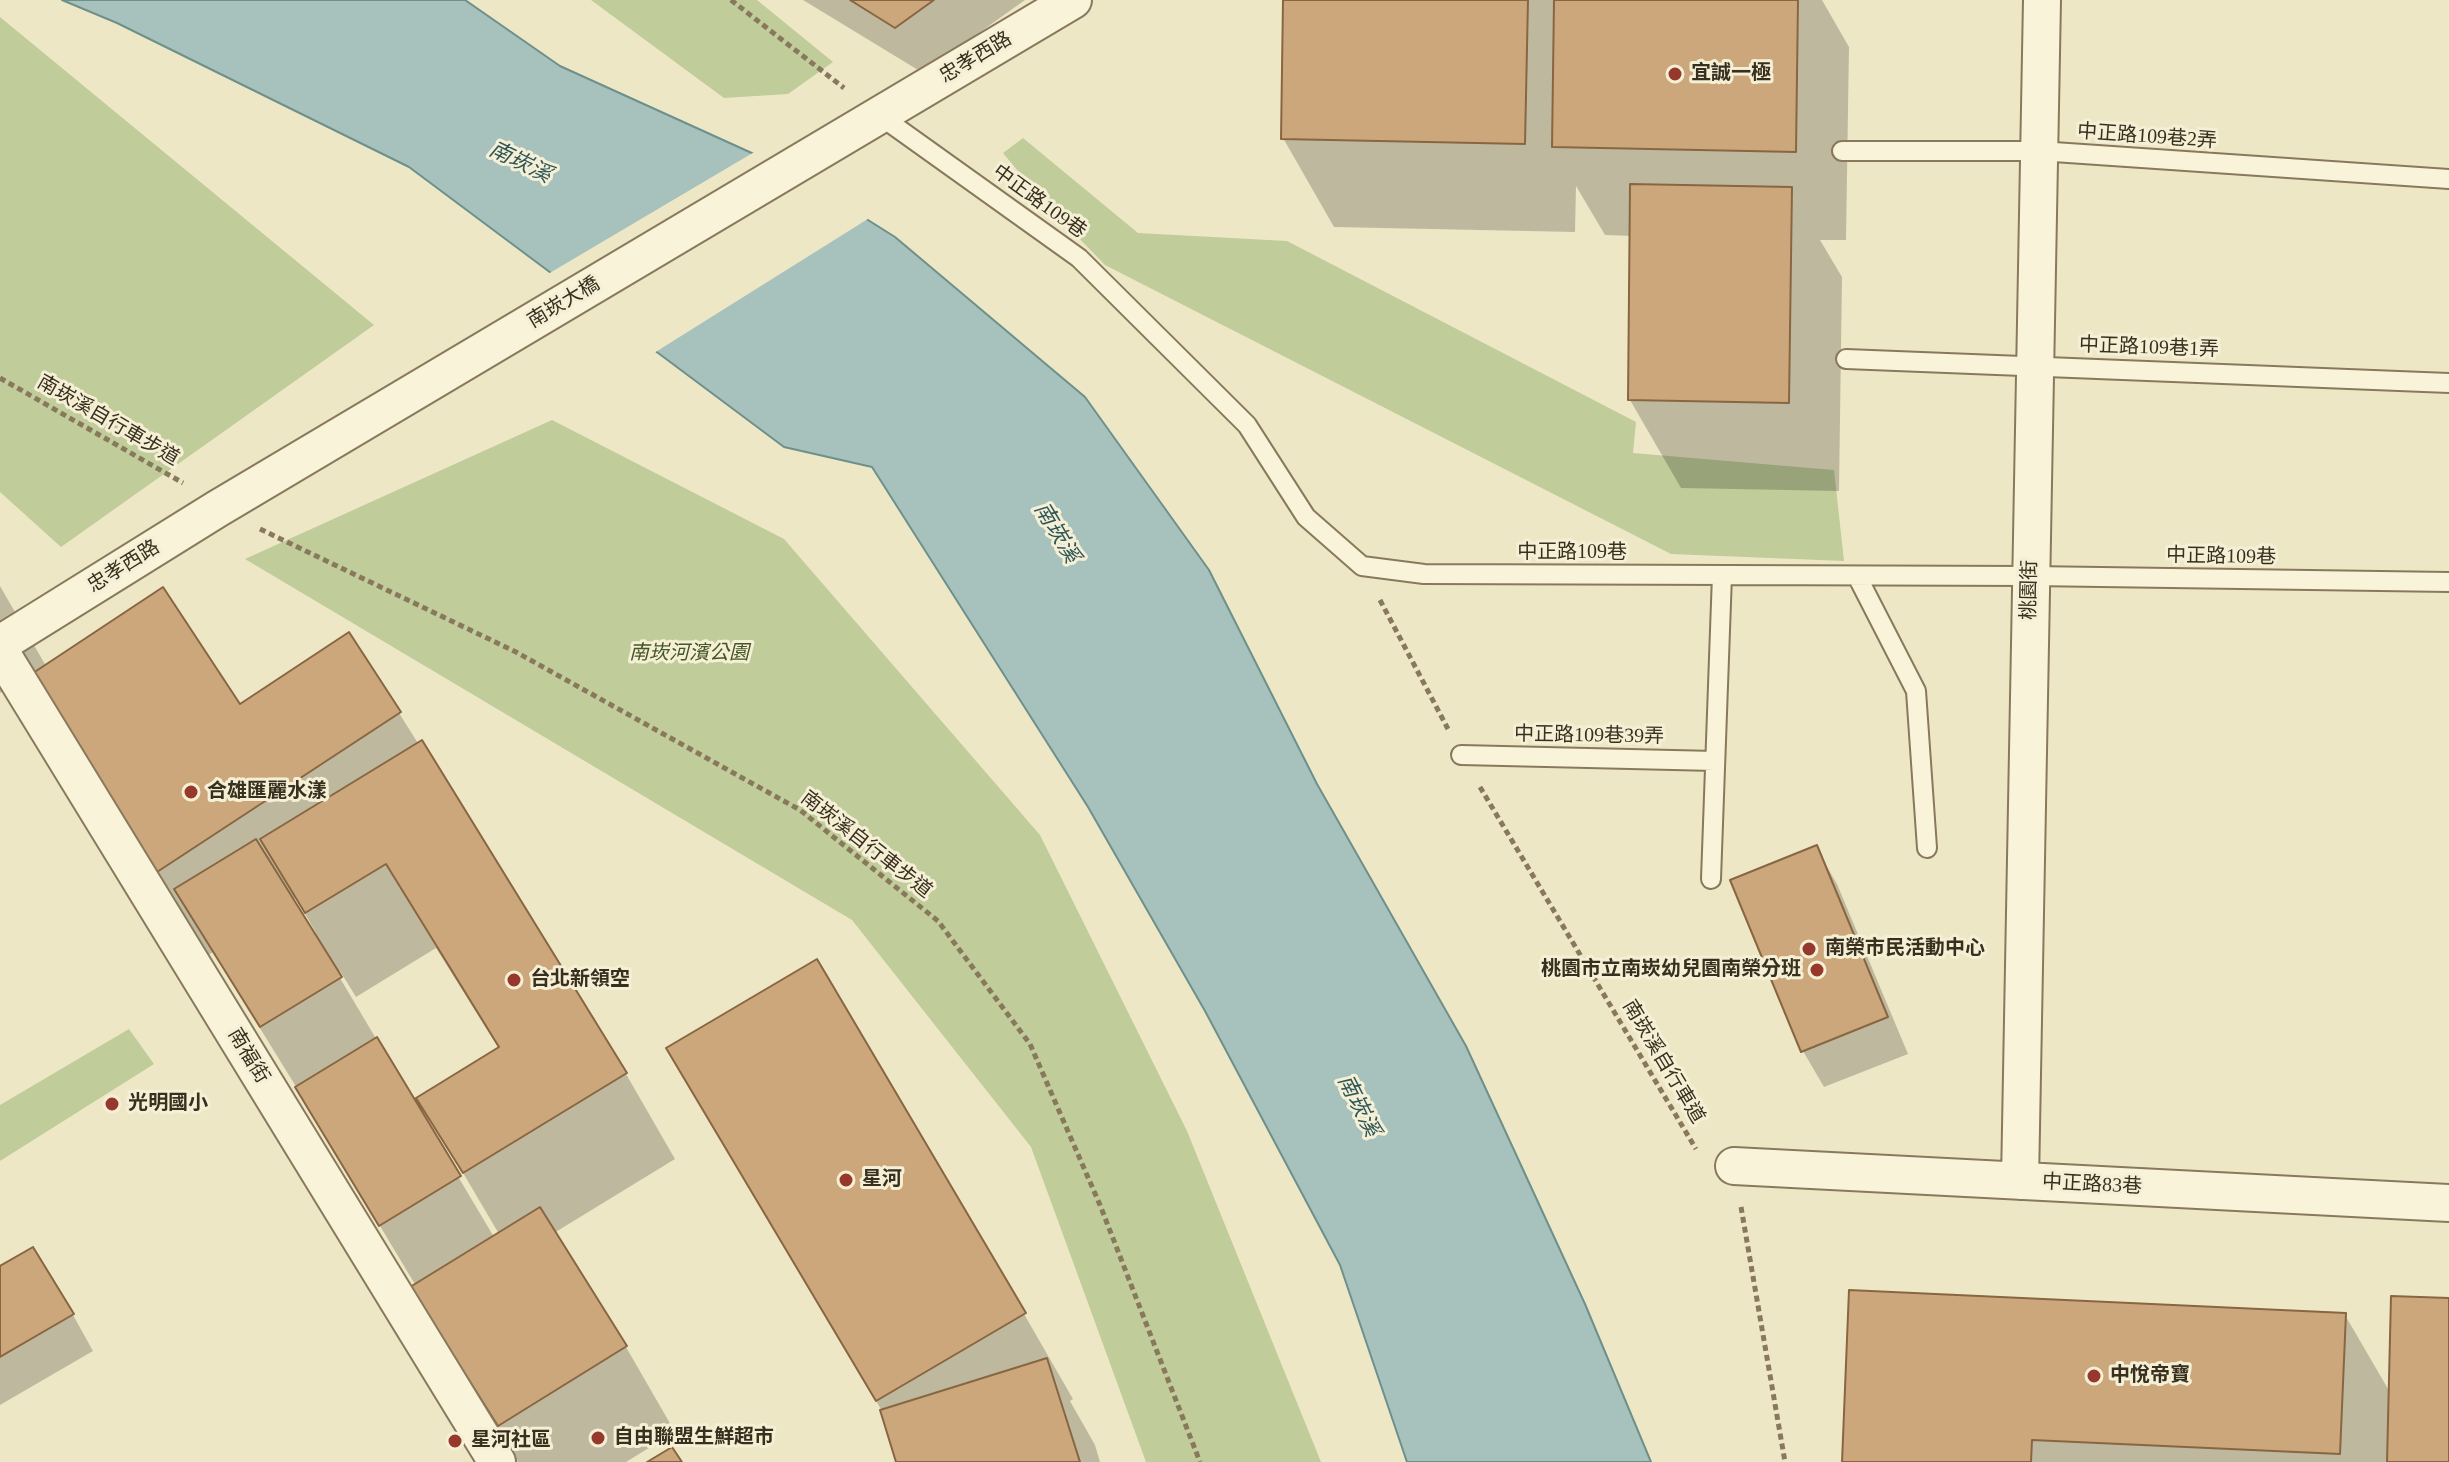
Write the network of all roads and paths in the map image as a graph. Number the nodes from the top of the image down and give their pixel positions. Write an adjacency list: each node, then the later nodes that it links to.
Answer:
1 (731, 0): 4 (path)
2 (1073, 0): 4 (street, 忠孝西路)
3 (2042, 0): 6 (street, 桃園街)
4 (879, 115): 13 (street, 南崁大橋); 14 (lane, 中正路109巷)
5 (1842, 151): 6 (lane, 中正路109巷2弄)
6 (2039, 151): 7 (lane, 中正路109巷2弄); 9 (street, 桃園街)
7 (2449, 179)
8 (1846, 359): 9 (lane, 中正路109巷1弄)
9 (2035, 365): 11 (lane, 中正路109巷1弄); 17 (street, 桃園街)
10 (0, 378): 12 (path, 南崁溪自行車步道)
11 (2449, 383)
12 (187, 486)
13 (250, 508): 19 (street, 忠孝西路); 29 (path, 南崁溪自行車步道)
14 (1362, 566): 15 (lane, 中正路109巷); 21 (path, 南崁溪自行車道)
15 (1722, 575): 16 (lane, 中正路109巷); 22 (lane)
16 (1857, 576): 17 (lane, 中正路109巷); 23 (lane)
17 (2031, 576): 18 (lane, 中正路109巷); 26 (street, 桃園街)
18 (2449, 582)
19 (0, 644)
20 (0, 651): 28 (street, 南福街)
21 (1461, 755): 22 (lane, 中正路109巷39弄); 25 (path, 南崁溪自行車道)
22 (1715, 761): 24 (lane)
23 (1927, 848)
24 (1711, 879)
25 (1734, 1166): 26 (street, 中正路83巷); 30 (path)
26 (2020, 1181): 27 (street, 中正路83巷)
27 (2449, 1203)
28 (497, 1462)
29 (1200, 1462)
30 (1785, 1462)

